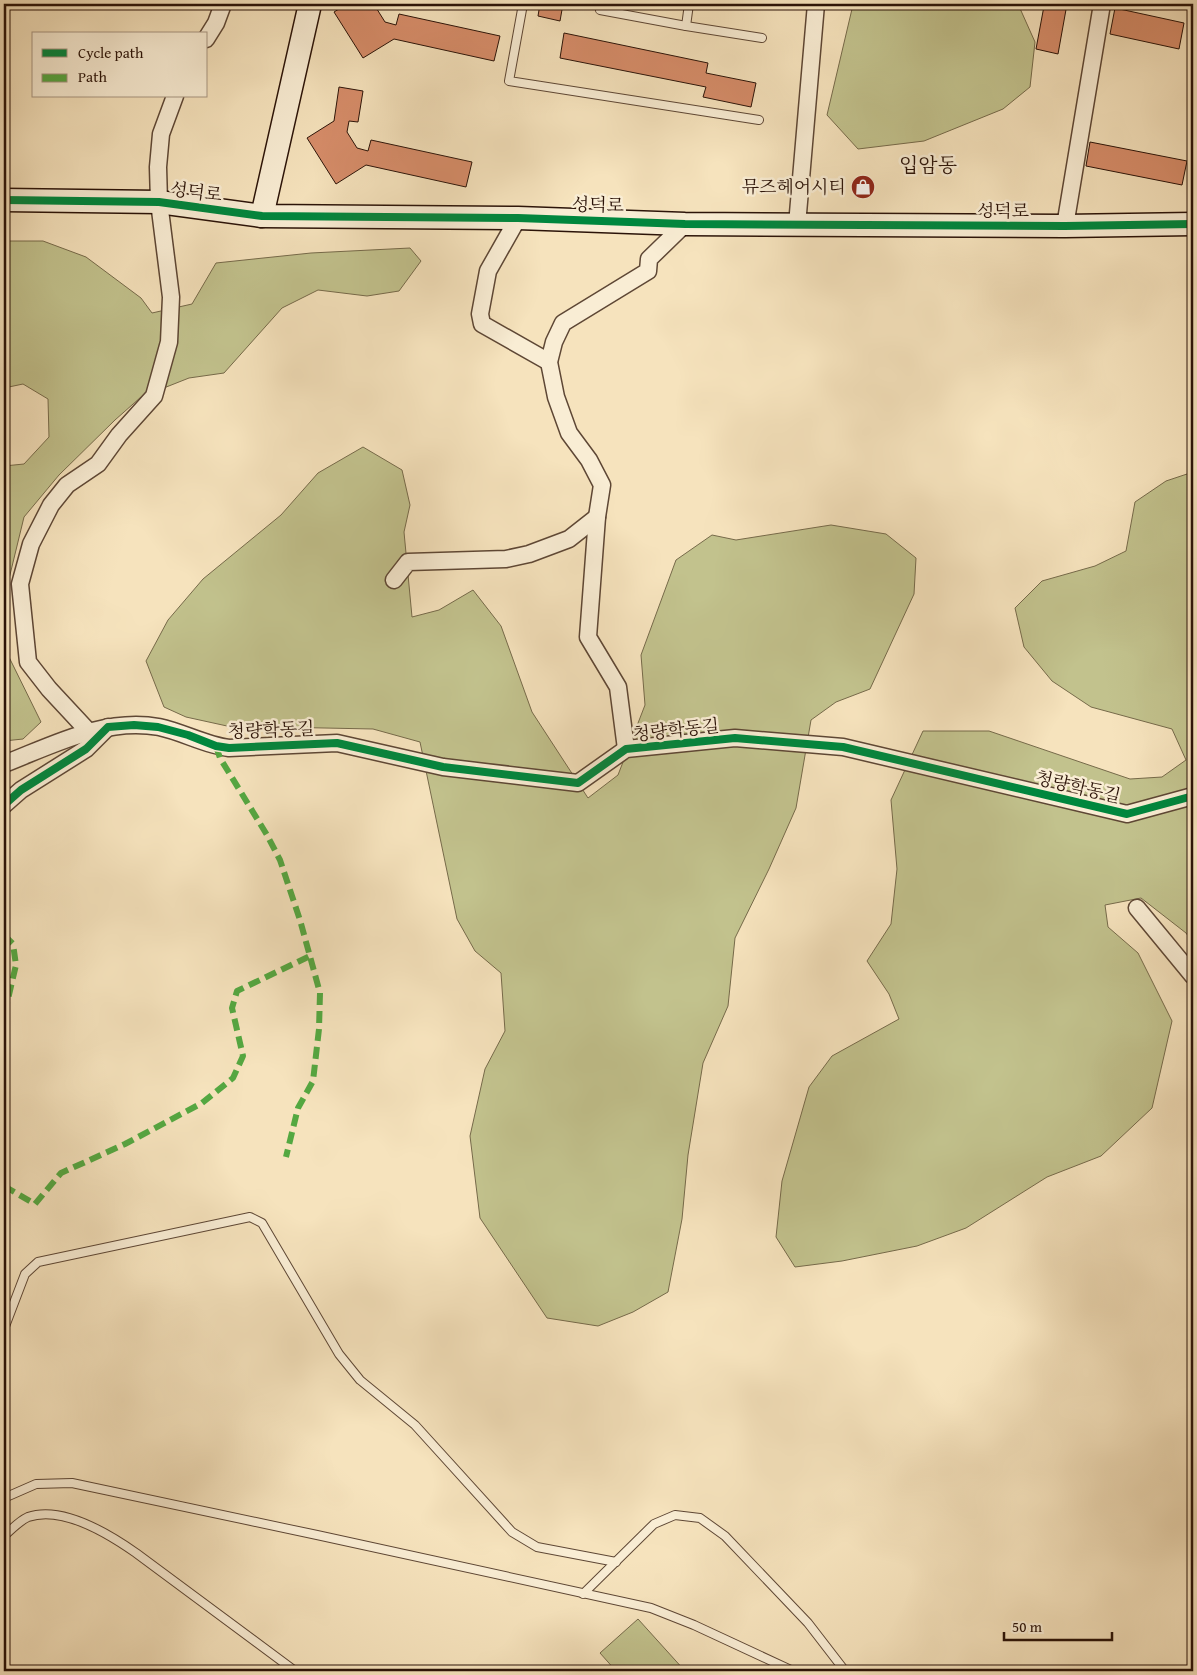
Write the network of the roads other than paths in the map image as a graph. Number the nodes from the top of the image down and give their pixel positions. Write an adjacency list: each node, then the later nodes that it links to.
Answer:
1 (223, 4): 9 (street)
2 (310, 4): 15 (street)
3 (523, 4): 12 (lane)
4 (602, 4): 8 (lane)
5 (689, 4): 8 (lane)
6 (816, 4): 19 (street)
7 (1102, 4): 20 (street)
8 (686, 26): 10 (lane)
9 (208, 36)
10 (762, 38)
11 (173, 98): 14 (street)
12 (759, 120)
13 (4, 200): 14 (street, 성덕로)
14 (159, 202): 15 (street, 성덕로); 25 (street)
15 (262, 216): 16 (street, 성덕로)
16 (518, 218): 17 (street, 성덕로); 21 (street)
17 (685, 224): 19 (street, 성덕로); 21 (street)
18 (1193, 224): 20 (street, 성덕로)
19 (797, 225): 20 (street, 성덕로)
20 (1065, 226)
21 (549, 362): 22 (street)
22 (597, 517): 23 (street); 26 (street)
23 (394, 580)
24 (108, 728): 25 (street, 청량학동길); 26 (street, 청량학동길); 29 (street)
25 (89, 732): 27 (street, 청량학동길)
26 (626, 750): 28 (street, 청량학동길)
27 (4, 764)
28 (1193, 796)
29 (4, 805)
30 (1137, 908): 31 (street)
31 (1193, 976)
32 (4, 1329): 35 (lane)
33 (4, 1498): 36 (lane)
34 (4, 1536): 38 (lane)
35 (616, 1562): 36 (lane); 40 (lane)
36 (583, 1594): 39 (lane)
37 (1193, 1665): 41 (lane)
38 (295, 1671)
39 (794, 1671)
40 (845, 1671)
41 (1189, 1671)

